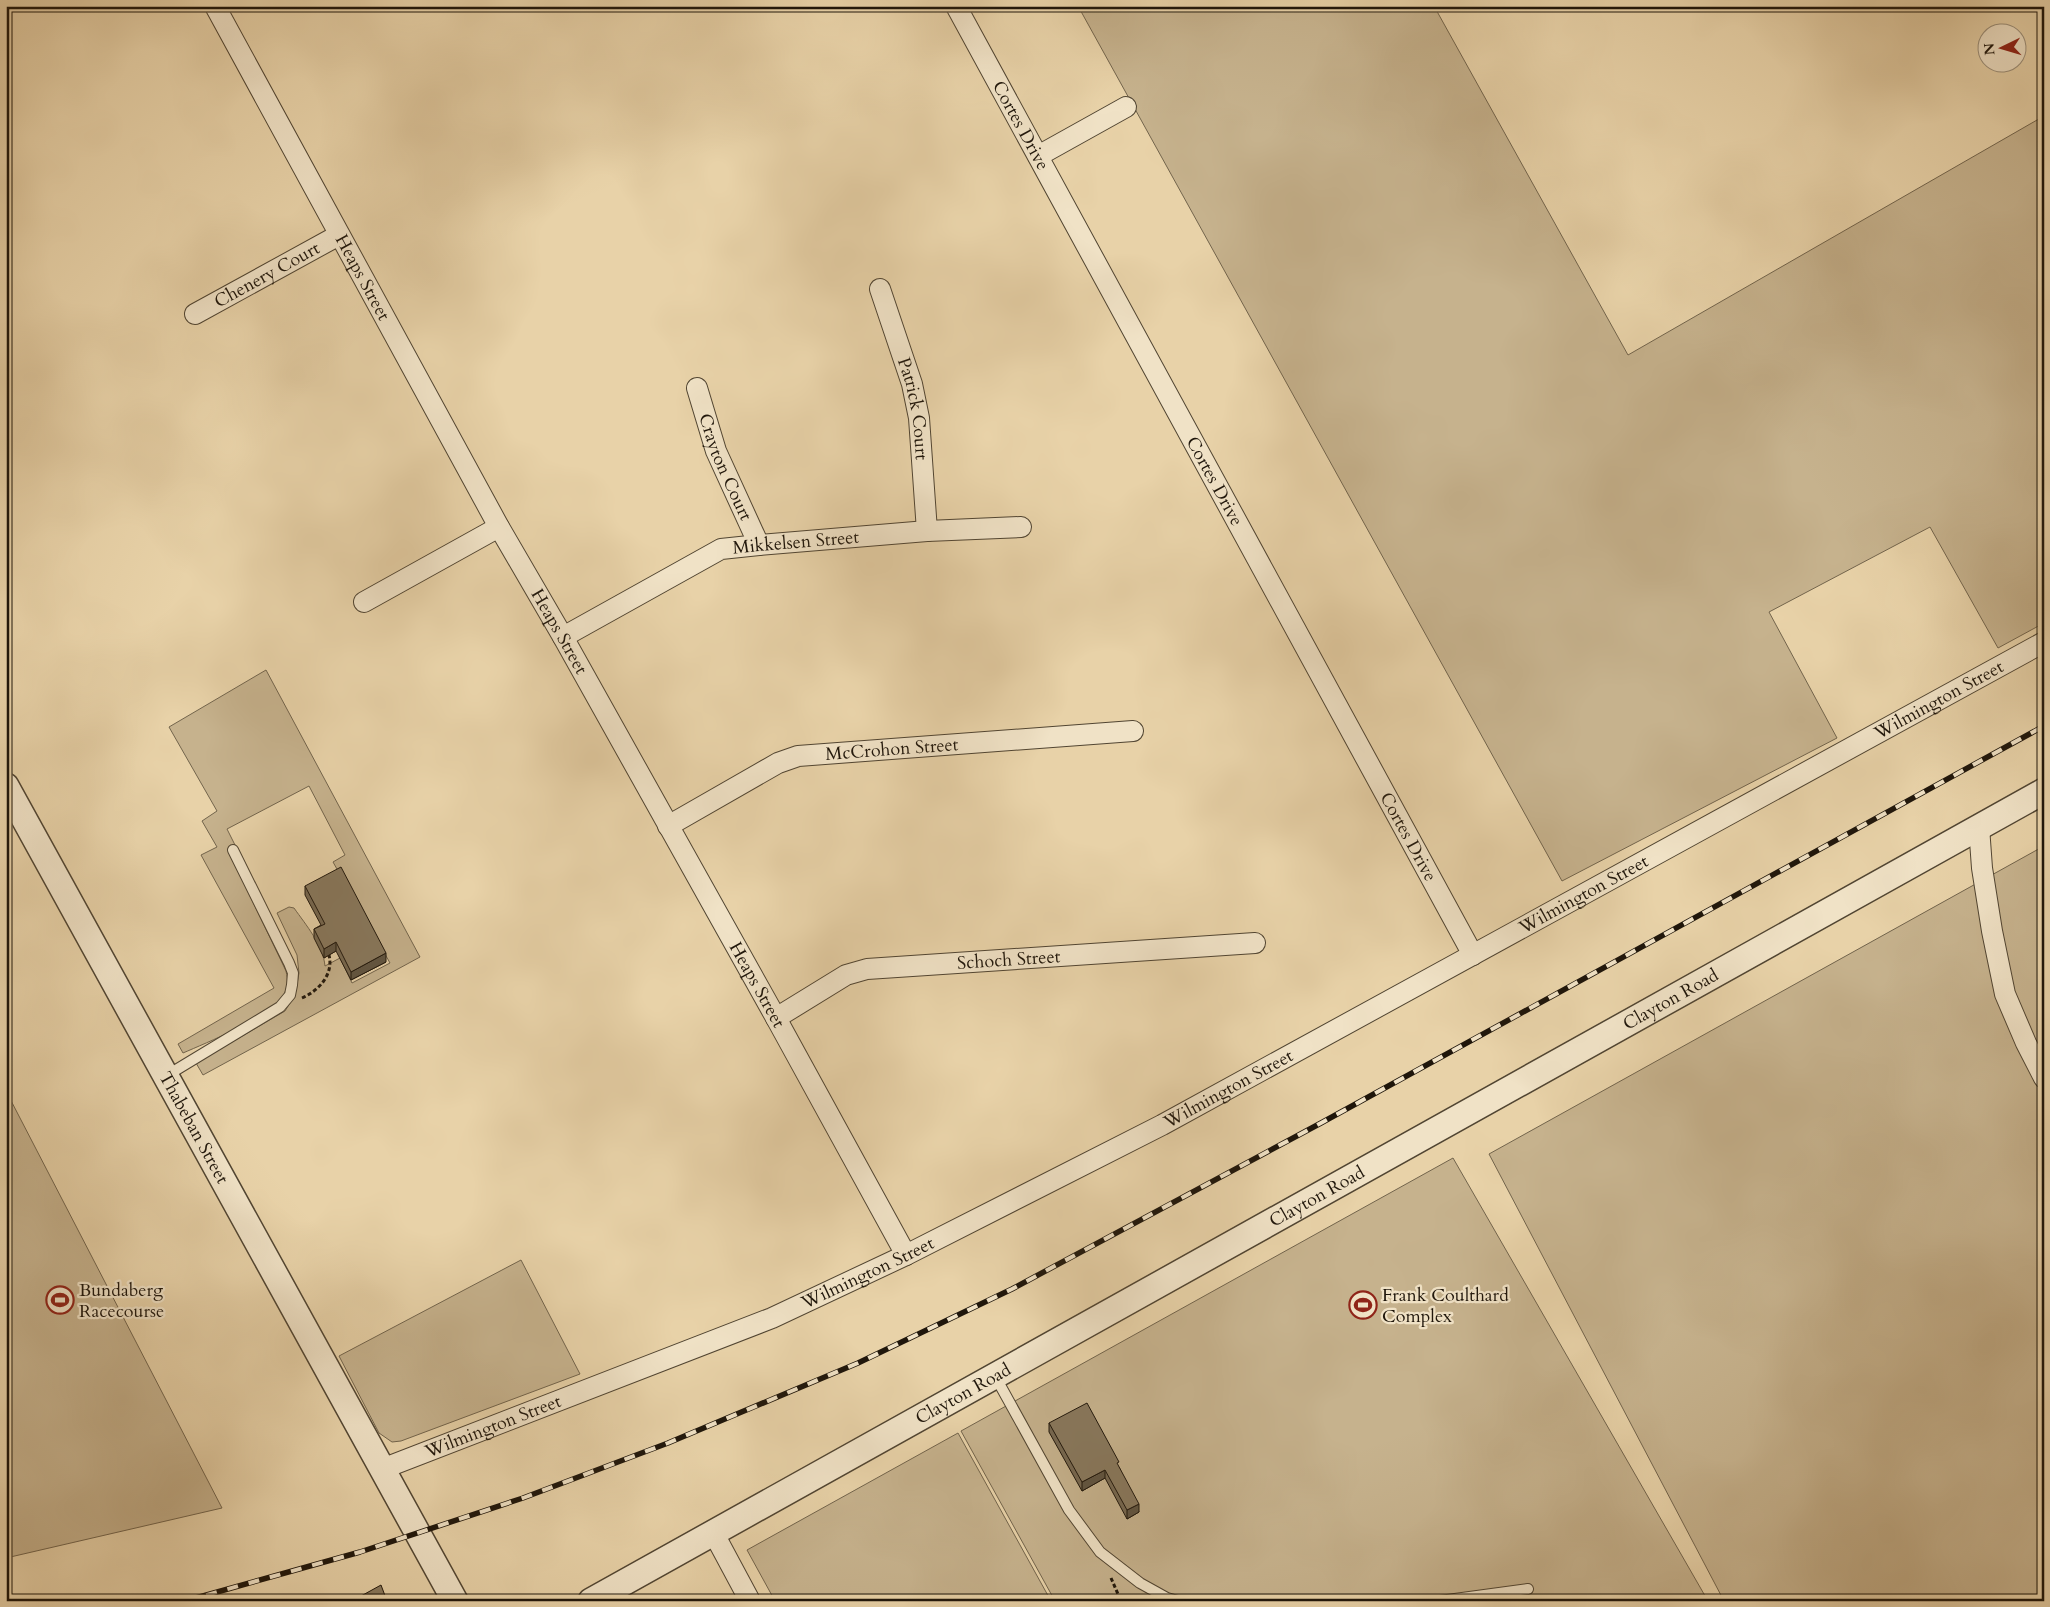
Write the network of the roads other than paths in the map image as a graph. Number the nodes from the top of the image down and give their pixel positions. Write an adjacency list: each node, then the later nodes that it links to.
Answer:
1 (215, 6): 5 (street, Heaps Street)
2 (956, 6): 4 (street, Cortes Drive)
3 (1126, 107): 4 (street)
4 (1038, 156): 23 (street, Cortes Drive)
5 (339, 235): 7 (street, Chenery Court); 9 (street, Heaps Street)
6 (880, 289): 11 (street, Patrick Court)
7 (195, 314)
8 (697, 388): 12 (street, Crayton Court)
9 (499, 527): 13 (street); 14 (street, Heaps Street)
10 (1022, 527): 11 (street, Mikkelsen Street)
11 (927, 532): 12 (street, Mikkelsen Street)
12 (759, 544): 14 (street, Mikkelsen Street)
13 (364, 602)
14 (563, 637): 19 (street, Heaps Street)
15 (2044, 642): 23 (street, Wilmington Street)
16 (1133, 732): 19 (street, McCrohon Street)
17 (6, 786): 25 (street, Thabeban Street)
18 (2044, 791): 20 (street, Clayton Road)
19 (668, 826): 24 (street, Heaps Street)
20 (1979, 827): 26 (street); 28 (street, Clayton Road)
21 (233, 850): 25 (lane)
22 (1255, 943): 24 (street, Schoch Street)
23 (1473, 955): 27 (street, Wilmington Street)
24 (776, 1018): 27 (street, Heaps Street)
25 (166, 1076): 29 (street, Thabeban Street)
26 (2044, 1078)
27 (906, 1255): 29 (street, Wilmington Street)
28 (995, 1376): 30 (street, Clayton Road); 35 (lane)
29 (382, 1469): 32 (street, Thabeban Street)
30 (713, 1532): 33 (street, Clayton Road); 34 (street)
31 (1528, 1589): 36 (lane)
32 (455, 1601)
33 (591, 1601)
34 (750, 1601)
35 (1178, 1601)
36 (1440, 1601)

